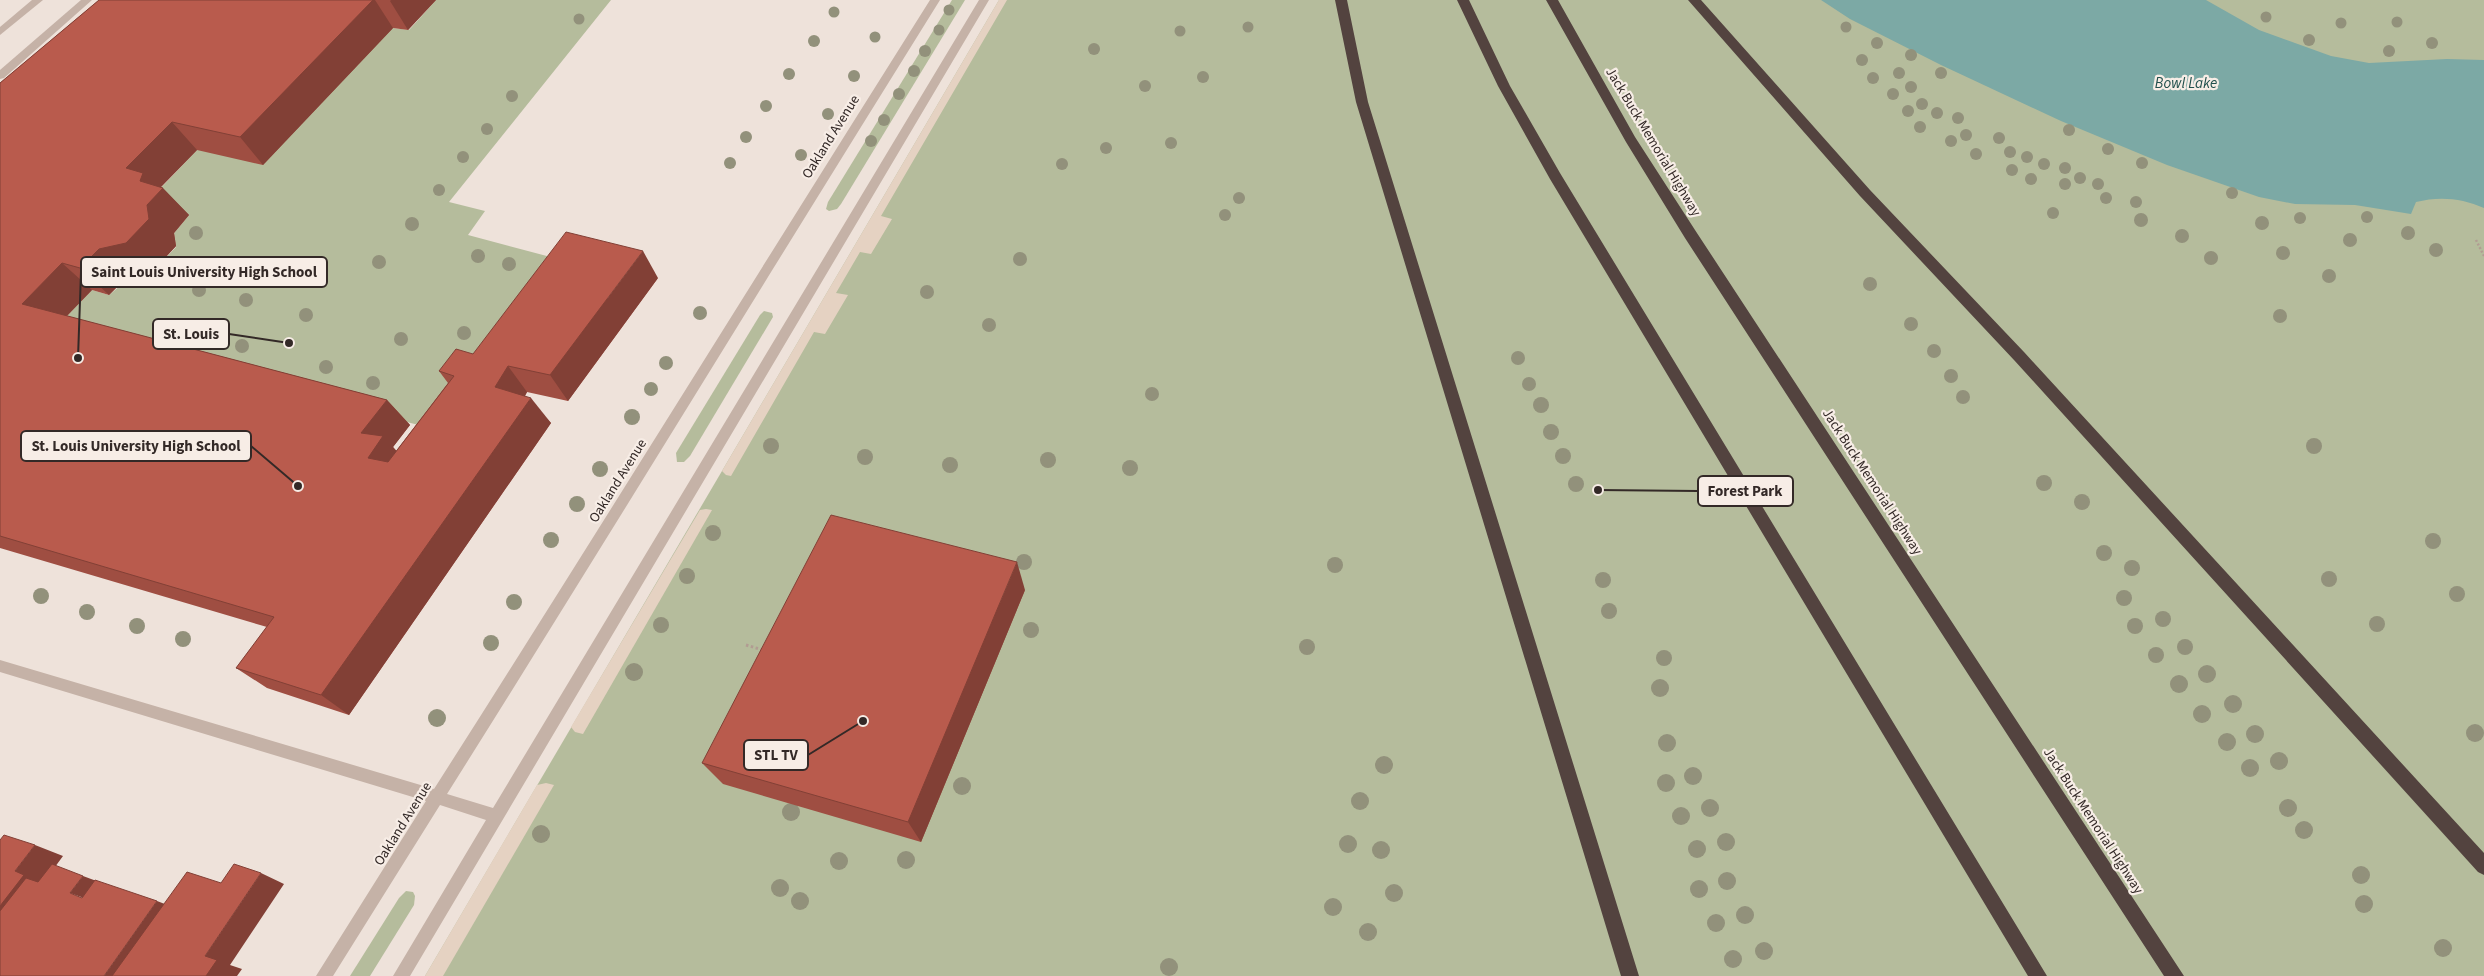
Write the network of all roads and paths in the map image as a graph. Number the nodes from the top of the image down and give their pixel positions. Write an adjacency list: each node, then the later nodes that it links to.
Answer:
1 (38, 0): 9 (street)
2 (87, 0): 10 (street)
3 (935, 0): 16 (street, Oakland Avenue)
4 (984, 0): 17 (street)
5 (1341, 0): 21 (highway)
6 (1463, 0): 22 (highway)
7 (1552, 0): 23 (highway, Jack Buck Memorial Highway)
8 (1694, 0): 18 (highway)
9 (0, 32)
10 (0, 76)
11 (2476, 240): 12 (path)
12 (2484, 256)
13 (746, 645): 14 (path)
14 (770, 652)
15 (0, 666): 16 (street)
16 (437, 797): 17 (street); 19 (street, Oakland Avenue)
17 (497, 816): 20 (street)
18 (2484, 866)
19 (324, 976)
20 (401, 976)
21 (1630, 976)
22 (2038, 976)
23 (2175, 976)

